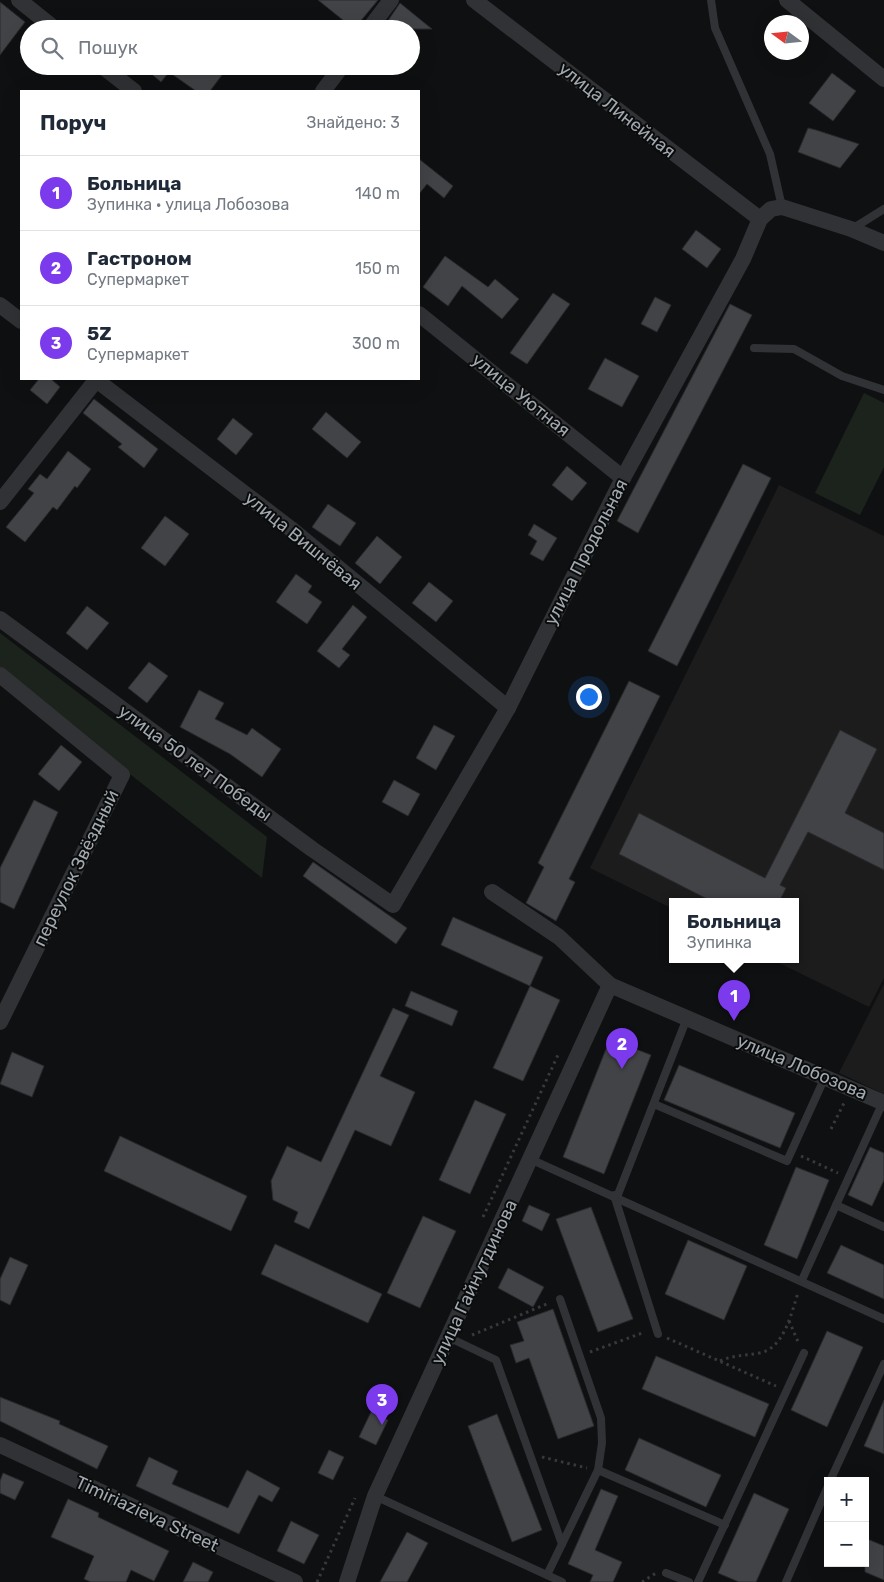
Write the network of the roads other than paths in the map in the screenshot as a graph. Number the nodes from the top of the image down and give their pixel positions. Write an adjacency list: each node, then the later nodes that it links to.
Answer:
1 (19, 0): 6 (street)
2 (391, 0): 7 (street)
3 (474, 0): 15 (street, улица Линейная)
4 (711, 0): 13 (lane)
5 (787, 0): 10 (street)
6 (44, 20)
7 (377, 20)
8 (114, 75): 11 (street)
9 (335, 75): 12 (street)
10 (884, 79)
11 (133, 90)
12 (324, 90)
13 (782, 207): 15 (street); 16 (street)
14 (884, 209): 16 (lane)
15 (760, 219): 25 (street, улица Продольная)
16 (851, 229): 17 (street)
17 (884, 243)
18 (0, 305): 20 (street)
19 (420, 315): 25 (street, улица Уютная)
20 (20, 321)
21 (754, 348): 24 (lane)
22 (95, 380): 26 (street)
23 (97, 380): 29 (street, улица Вишнёвая)
24 (884, 390)
25 (623, 478): 29 (street, улица Продольная)
26 (0, 502)
27 (0, 619): 31 (street, улица 50 лет Победы)
28 (0, 675): 34 (street, переулок Звёздный)
29 (508, 708): 31 (street, улица Продольная)
30 (492, 892): 32 (street, улица Лобозова)
31 (392, 905)
32 (607, 982): 33 (street, улица Лобозова); 38 (street, улица Гайнутдинова)
33 (687, 1018): 35 (street, улица Лобозова); 37 (lane)
34 (0, 1022)
35 (825, 1077): 36 (street, улица Лобозова); 37 (lane)
36 (884, 1102): 40 (lane)
37 (654, 1104): 39 (lane)
38 (530, 1158): 39 (lane); 46 (street, улица Гайнутдинова)
39 (616, 1196): 42 (lane); 45 (lane)
40 (836, 1205): 41 (lane); 42 (lane)
41 (884, 1227)
42 (802, 1280): 44 (lane)
43 (560, 1299): 50 (lane)
44 (884, 1319)
45 (658, 1334)
46 (453, 1339): 53 (street, улица Гайнутдинова); 55 (lane)
47 (804, 1353): 54 (lane)
48 (884, 1364): 51 (lane)
49 (0, 1446): 58 (street, Timiriazieva Street)
50 (598, 1470): 54 (lane); 55 (lane)
51 (832, 1477)
52 (824, 1495): 63 (lane)
53 (375, 1496): 57 (lane); 59 (street, улица Гайнутдинова)
54 (725, 1525): 62 (lane)
55 (562, 1544): 57 (lane)
56 (666, 1573): 61 (lane)
57 (547, 1575): 60 (lane)
58 (295, 1582)
59 (347, 1582)
60 (562, 1582)
61 (688, 1582)
62 (698, 1582)
63 (786, 1582)

